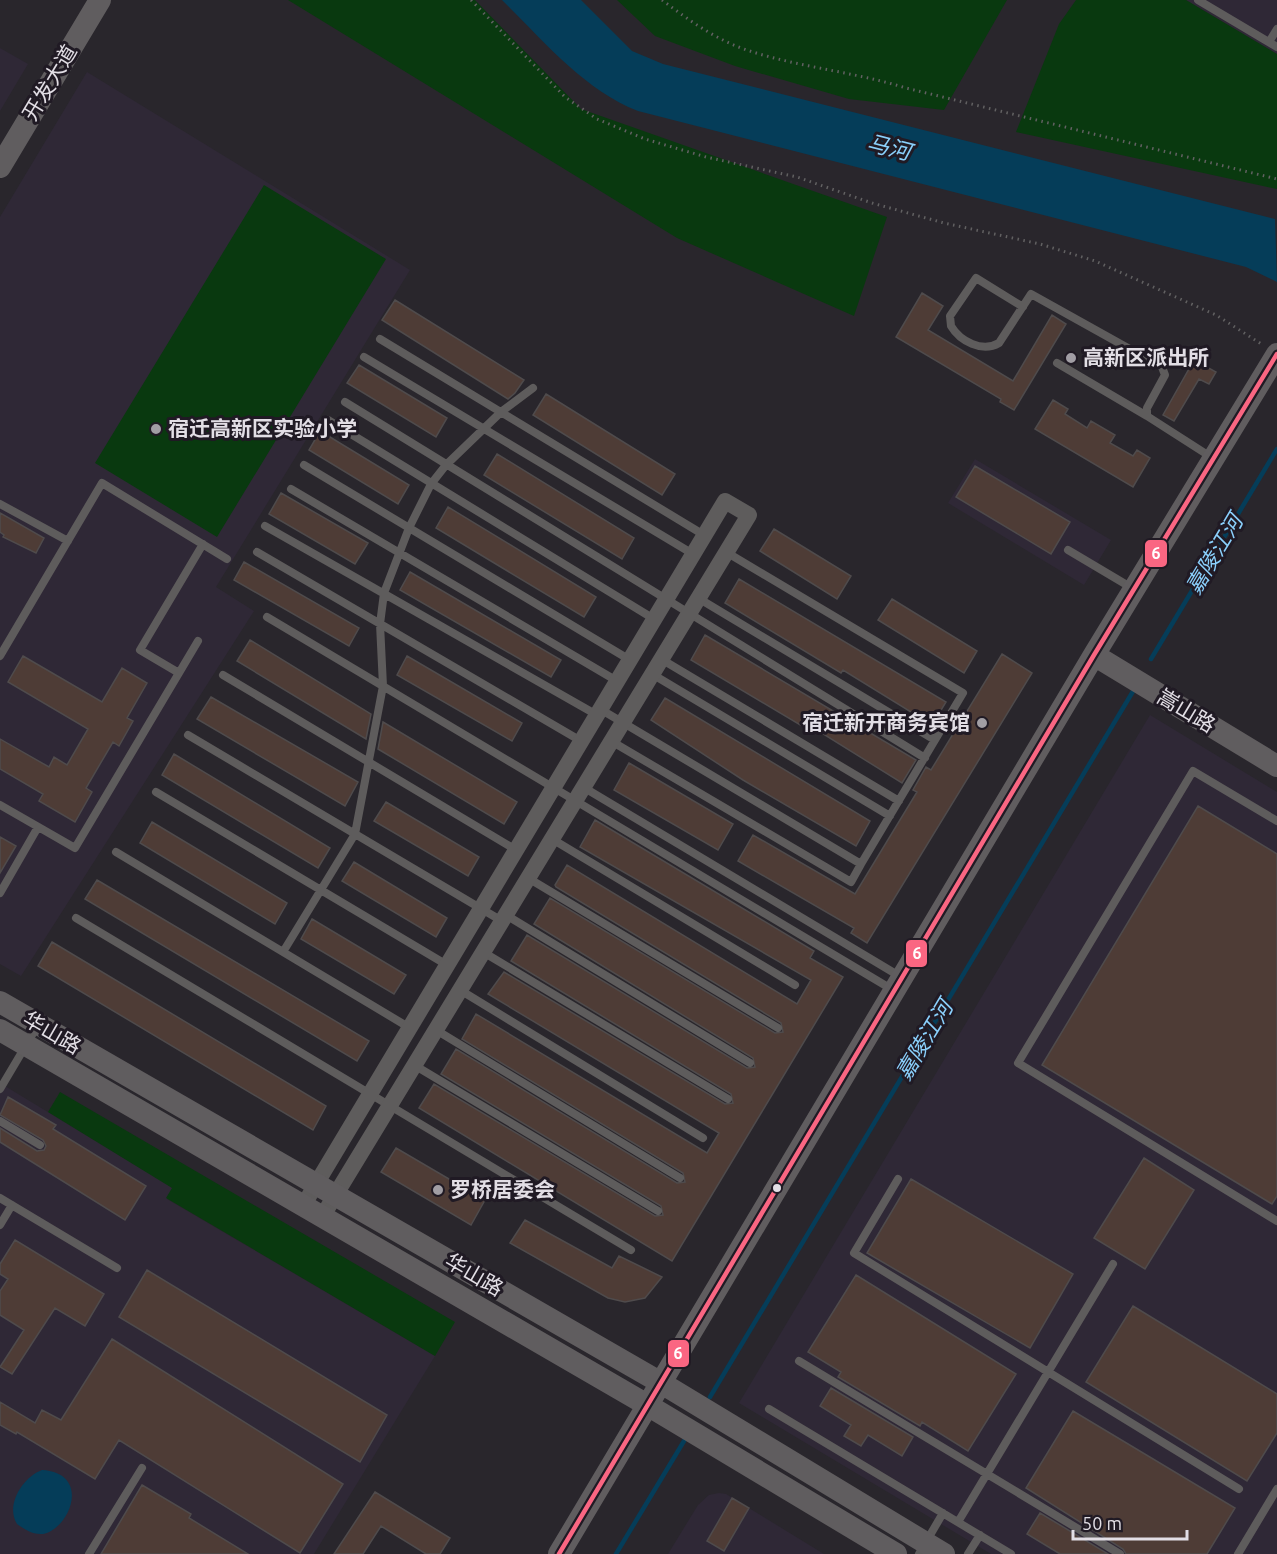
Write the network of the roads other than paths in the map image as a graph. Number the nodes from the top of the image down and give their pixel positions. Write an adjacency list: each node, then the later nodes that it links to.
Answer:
1 (100, 0): 5 (street, 开发大道)
2 (1198, 0): 4 (lane)
3 (1277, 29): 4 (lane)
4 (1273, 45)
5 (0, 167)
6 (1023, 307): 6 (lane); 14 (lane)
7 (380, 339): 13 (lane)
8 (364, 357): 16 (lane)
9 (1273, 361): 17 (street)
10 (1057, 363): 14 (lane)
11 (533, 388): 13 (lane)
12 (345, 402): 19 (lane)
13 (501, 412): 16 (lane); 25 (lane)
14 (1147, 416): 17 (lane)
15 (328, 420): 20 (lane)
16 (484, 429): 19 (lane); 32 (lane)
17 (1214, 459): 34 (street)
18 (304, 465): 24 (lane)
19 (446, 465): 20 (lane); 37 (lane)
20 (431, 484): 24 (lane); 40 (lane)
21 (291, 489): 30 (lane)
22 (0, 504): 26 (lane)
23 (265, 526): 35 (lane)
24 (409, 528): 30 (lane); 46 (lane)
25 (704, 535): 31 (street); 32 (street)
26 (68, 541): 27 (lane); 44 (lane)
27 (203, 544): 33 (lane); 47 (lane)
28 (1068, 550): 34 (lane)
29 (257, 552): 41 (lane)
30 (398, 552): 35 (lane); 50 (lane)
31 (726, 552): 36 (street); 55 (lane)
32 (693, 554): 37 (street)
33 (227, 559)
34 (1135, 590): 43 (street)
35 (384, 593): 41 (lane); 52 (lane)
36 (698, 598): 38 (street); 55 (lane)
37 (665, 601): 38 (lane); 40 (street)
38 (688, 615): 45 (street); 58 (lane)
39 (267, 617): 51 (lane)
40 (654, 619): 46 (street)
41 (380, 624): 51 (lane); 56 (lane)
42 (198, 641): 47 (lane)
43 (1094, 655): 60 (street, 嵩山路); 84 (street)
44 (0, 656)
45 (661, 659): 48 (street); 64 (lane)
46 (630, 660): 50 (street)
47 (179, 673): 68 (lane)
48 (652, 674): 53 (street); 66 (lane)
49 (224, 675): 59 (lane)
50 (617, 681): 52 (street)
51 (383, 686): 59 (lane); 61 (lane)
52 (599, 712): 53 (lane); 56 (street)
53 (623, 722): 57 (street); 73 (lane)
54 (188, 735): 69 (lane)
55 (935, 740): 58 (lane)
56 (581, 741): 61 (street)
57 (611, 741): 63 (street); 73 (lane)
58 (925, 758): 64 (lane)
59 (370, 763): 69 (lane); 71 (lane)
60 (1277, 766)
61 (553, 788): 63 (lane); 71 (street)
62 (156, 792): 75 (lane)
63 (579, 794): 70 (street); 84 (lane); 84 (lane)
64 (899, 801): 66 (lane)
65 (0, 806): 68 (lane)
66 (890, 816): 73 (lane)
67 (1277, 821): 109 (lane)
68 (38, 827): 76 (lane)
69 (355, 834): 75 (lane); 77 (lane)
70 (552, 839): 74 (street); 83 (lane)
71 (516, 850): 77 (street)
72 (116, 852): 80 (lane)
73 (861, 864)
74 (528, 878): 79 (street); 89 (lane)
75 (321, 890): 80 (lane); 82 (lane)
76 (0, 893)
77 (481, 908): 79 (lane); 82 (street)
78 (76, 918): 96 (lane)
79 (504, 918): 81 (street); 93 (lane)
80 (283, 952): 88 (lane)
81 (483, 952): 85 (street); 97 (lane)
82 (447, 965): 88 (street)
83 (795, 985)
84 (900, 985): 116 (street)
85 (460, 990): 91 (street); 100 (lane)
86 (0, 1002): 87 (street, 华山路)
87 (39, 1025): 92 (lane); 104 (street, 华山路)
88 (410, 1028): 96 (street)
89 (778, 1028)
90 (0, 1030): 92 (street, 华山路)
91 (436, 1030): 94 (street); 102 (lane)
92 (26, 1045): 95 (lane); 107 (street, 华山路)
93 (750, 1063)
94 (414, 1065): 98 (street); 108 (lane)
95 (0, 1089)
96 (370, 1094): 98 (lane); 104 (street)
97 (728, 1099)
98 (389, 1106): 104 (street); 111 (lane)
99 (0, 1121): 101 (lane)
100 (704, 1138)
101 (40, 1145)
102 (680, 1178)
103 (898, 1179): 115 (lane)
104 (326, 1190): 107 (street); 116 (street, 华山路)
105 (0, 1198): 106 (lane)
106 (12, 1205): 110 (lane); 113 (lane)
107 (313, 1211): 117 (street, 华山路)
108 (658, 1212)
109 (1277, 1221)
110 (0, 1225)
111 (631, 1250)
112 (1113, 1264): 115 (lane)
113 (117, 1268)
114 (800, 1361): 120 (lane)
115 (1048, 1372): 120 (lane); 121 (lane)
116 (663, 1384): 117 (street); 126 (street, 华山路)
117 (649, 1406): 127 (street, 华山路); 129 (street)
118 (769, 1409): 123 (lane)
119 (142, 1468): 128 (lane)
120 (987, 1474): 124 (lane); 132 (lane)
121 (1239, 1489)
122 (1277, 1489): 133 (lane)
123 (943, 1513): 124 (lane); 126 (lane)
124 (958, 1522): 125 (lane)
125 (980, 1535): 130 (lane); 131 (lane)
126 (929, 1550)
127 (893, 1553)
128 (89, 1554)
129 (559, 1554)
130 (968, 1554)
131 (1011, 1554)
132 (1120, 1554)
133 (1238, 1554)

